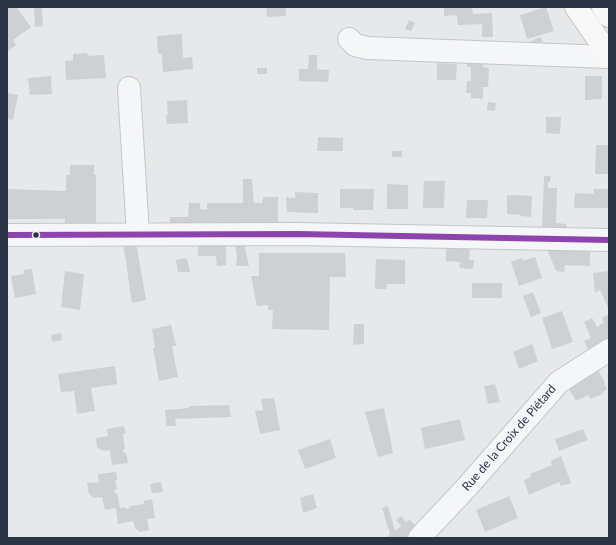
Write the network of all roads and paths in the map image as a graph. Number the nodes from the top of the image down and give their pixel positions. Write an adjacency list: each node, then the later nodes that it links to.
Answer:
1 (576, 7): 5 (main road)
2 (603, 7): 3 (main road)
3 (609, 16)
4 (349, 39): 5 (street)
5 (609, 56)
6 (129, 88): 7 (street)
7 (138, 234): 8 (street); 9 (street)
8 (7, 235)
9 (609, 240)
10 (609, 350): 11 (street, Rue de la Croix de Piétard)
11 (419, 538)

